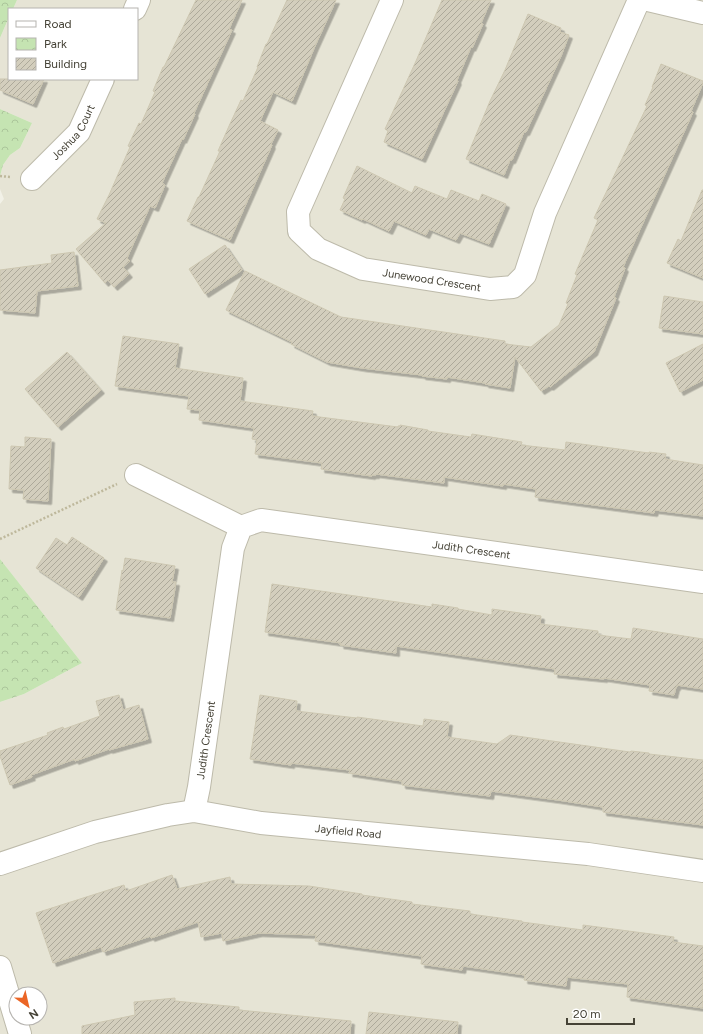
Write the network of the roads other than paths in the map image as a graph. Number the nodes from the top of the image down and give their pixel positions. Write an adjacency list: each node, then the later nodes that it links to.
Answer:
1 (392, 0): 2 (street, Junewood Crescent)
2 (639, 0)
3 (648, 0): 4 (street)
4 (703, 12)
5 (103, 80): 6 (street, Joshua Court)
6 (32, 179)
7 (136, 475): 8 (street)
8 (241, 527): 9 (street, Judith Crescent); 10 (street, Judith Crescent)
9 (703, 582)
10 (194, 811): 11 (street, Jayfield Road); 12 (street, Jayfield Road)
11 (0, 864)
12 (703, 871)
13 (0, 967): 14 (street)
14 (20, 1034)

